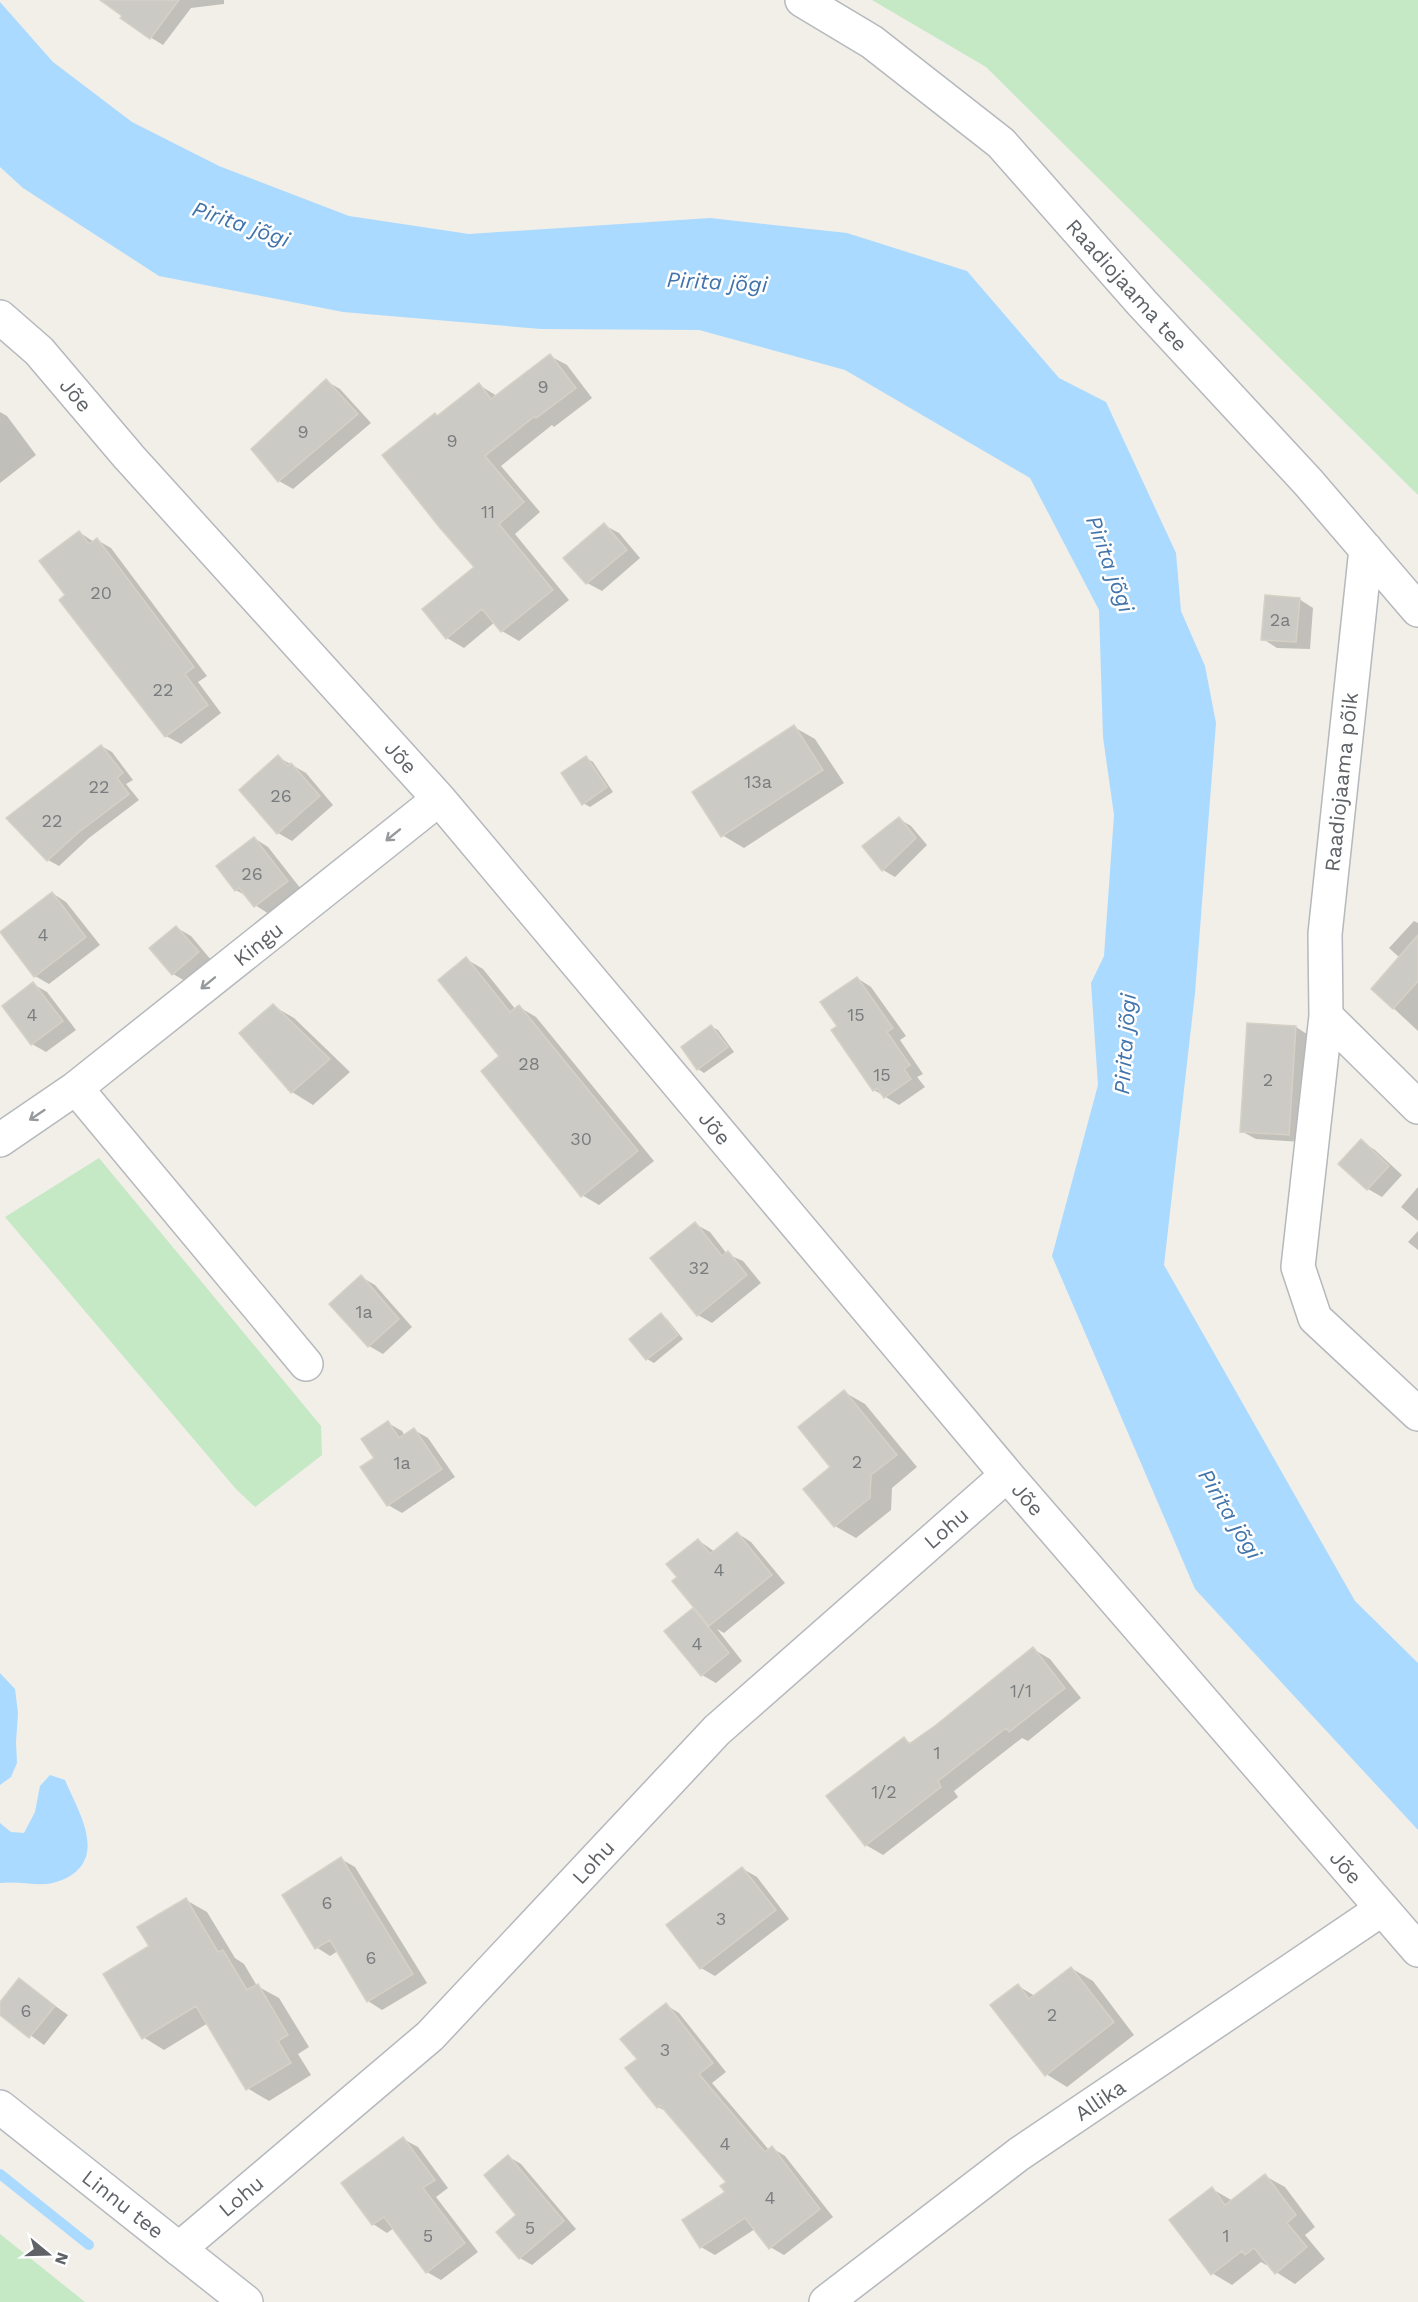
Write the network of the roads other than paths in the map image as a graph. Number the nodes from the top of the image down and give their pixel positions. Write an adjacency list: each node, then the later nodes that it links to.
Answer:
1 (802, 0): 3 (street, Raadiojaama tee)
2 (0, 316): 5 (street, Jõe)
3 (1366, 549): 4 (street, Raadiojaama tee); 6 (street, Raadiojaama põik)
4 (1418, 610)
5 (439, 799): 7 (street, Kingu, one-way to 7); 12 (street, Jõe)
6 (1326, 1016): 8 (street); 11 (street, Raadiojaama põik)
7 (76, 1088): 9 (street, Kingu, one-way to 9); 10 (street)
8 (1418, 1107)
9 (0, 1140)
10 (306, 1364)
11 (1418, 1414)
12 (1007, 1475): 13 (street, Jõe); 16 (street, Lohu)
13 (1382, 1909): 14 (street, Jõe); 18 (street, Allika)
14 (1418, 1950)
15 (0, 2107): 16 (street, Linnu tee)
16 (179, 2249): 17 (street, Linnu tee)
17 (246, 2302)
18 (826, 2302)

